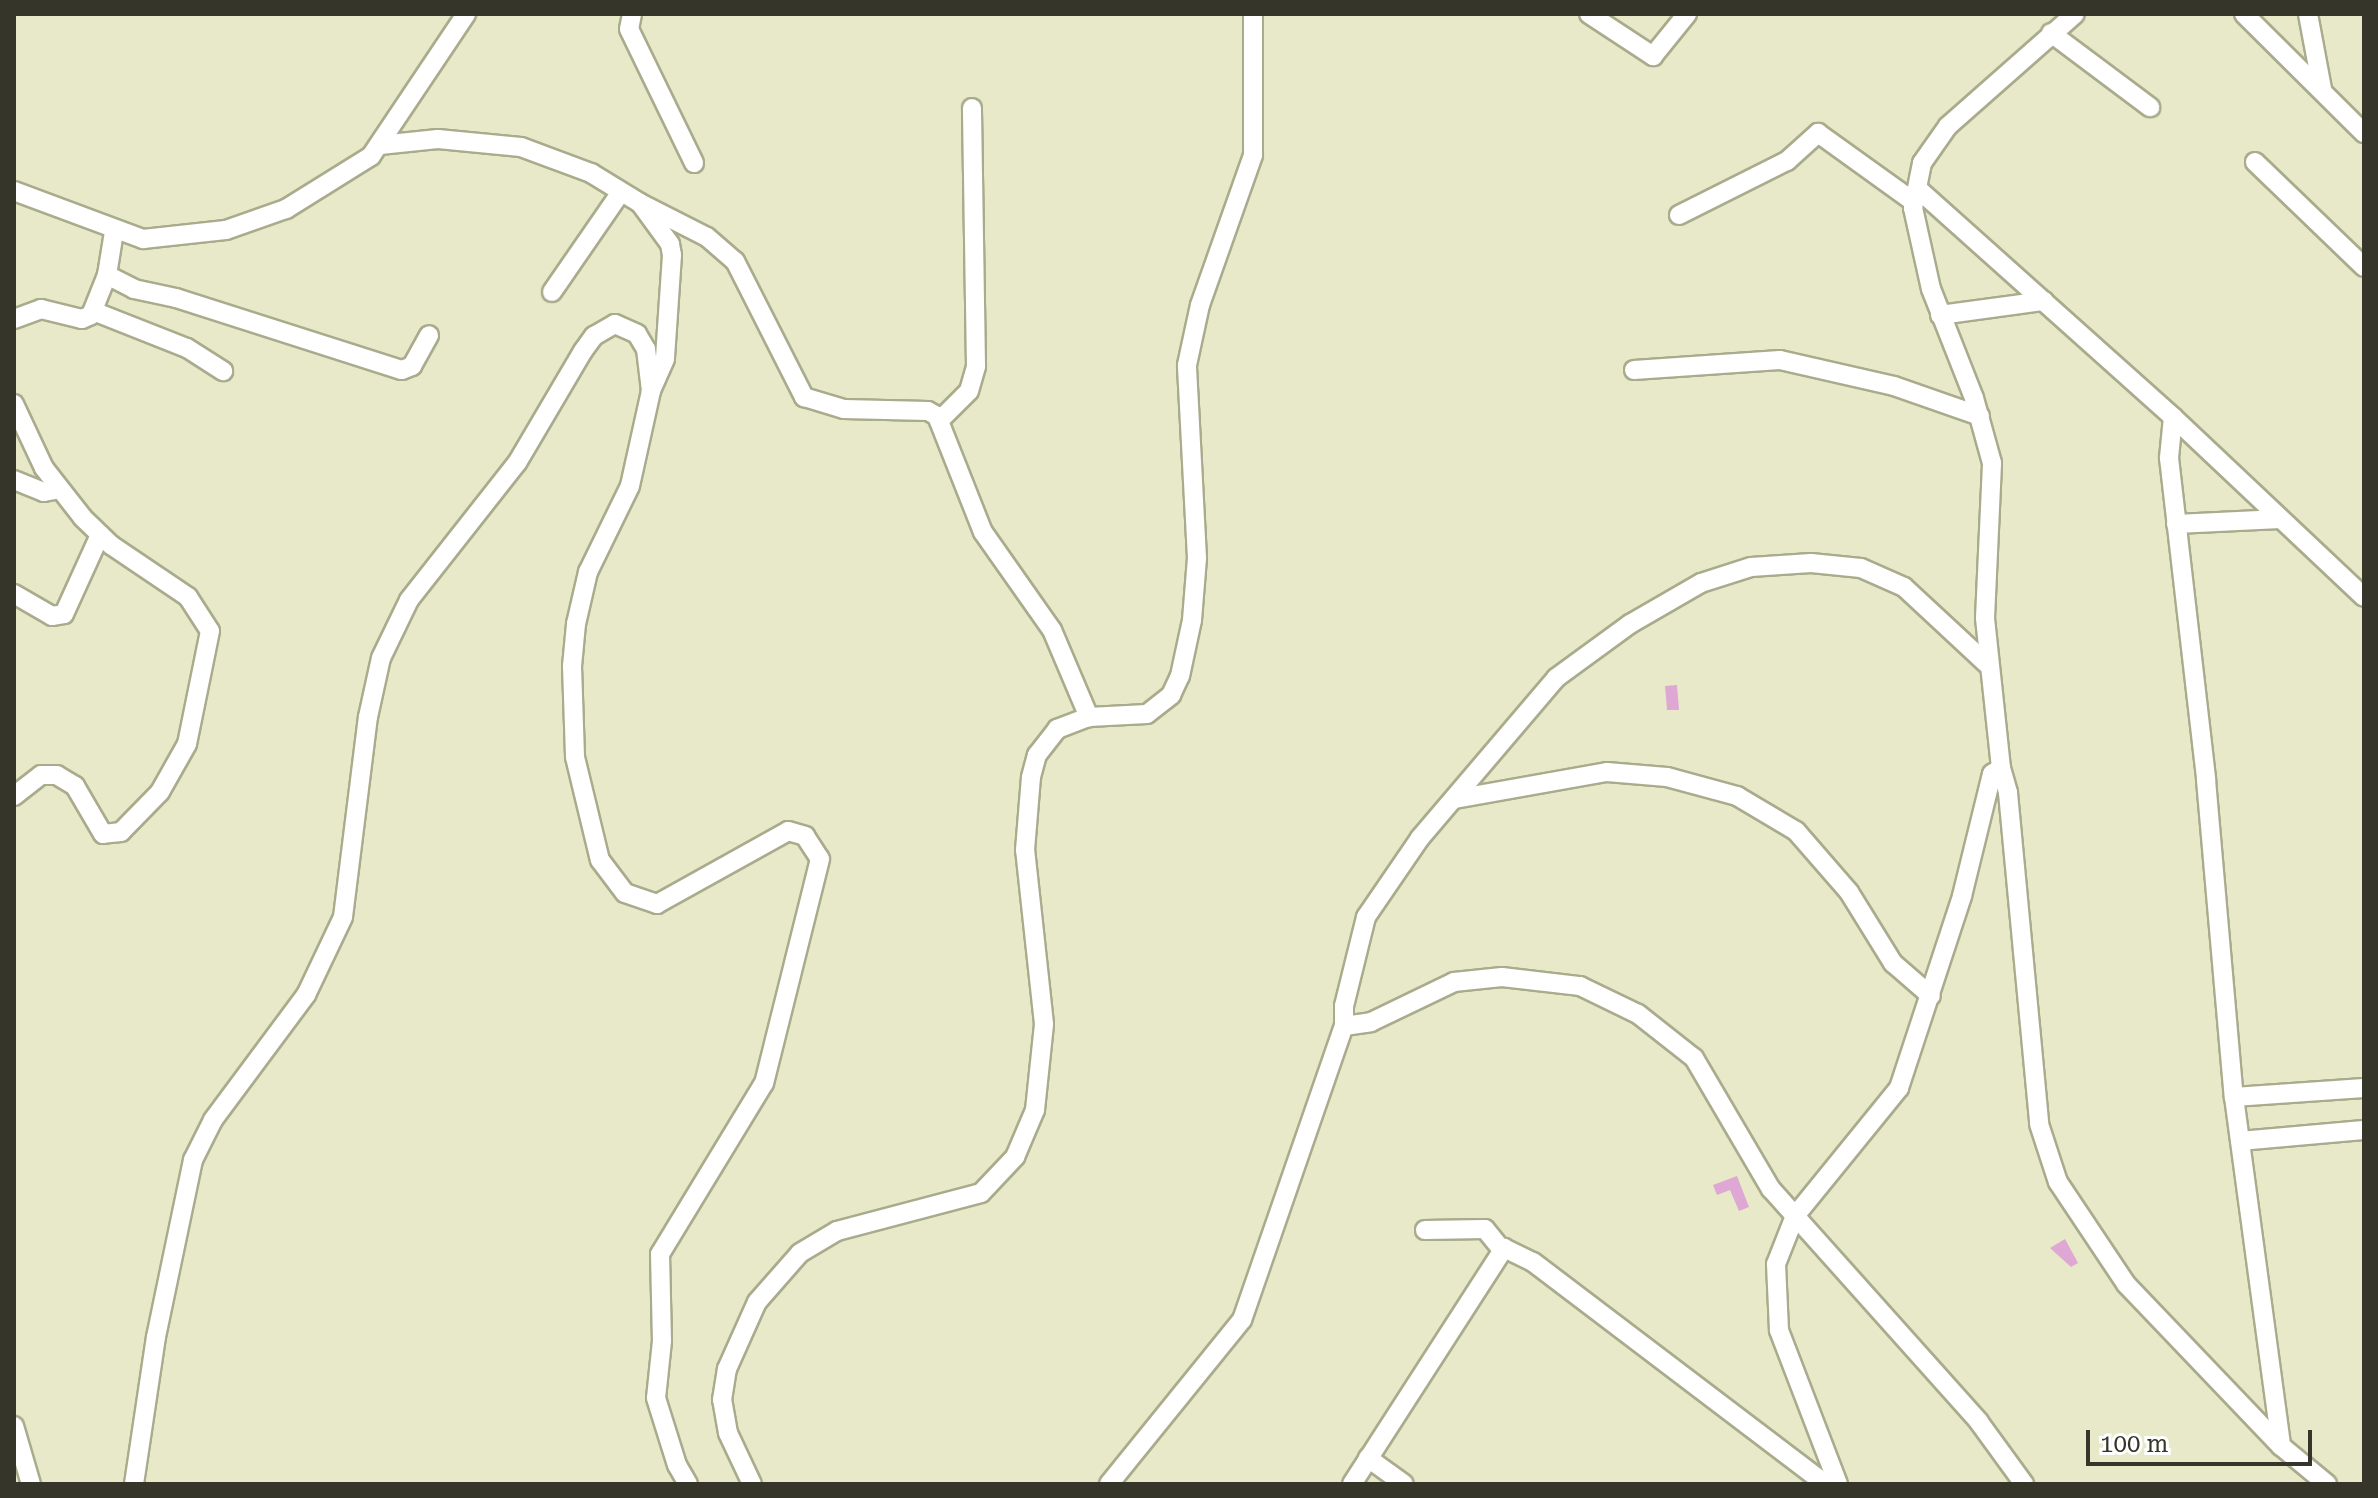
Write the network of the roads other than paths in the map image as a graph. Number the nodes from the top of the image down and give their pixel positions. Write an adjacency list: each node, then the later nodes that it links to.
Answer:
1 (466, 14): 14 (street)
2 (632, 14): 16 (street)
3 (1253, 14): 46 (street)
4 (1589, 14): 5 (street)
5 (1687, 14)
6 (2075, 14): 9 (street)
7 (2244, 14): 10 (street)
8 (2308, 14): 10 (street)
9 (2051, 33): 11 (street); 19 (street)
10 (2323, 92): 13 (street)
11 (2150, 107)
12 (972, 108): 37 (street)
13 (2364, 133)
14 (380, 145): 18 (street); 22 (street)
15 (2255, 162): 23 (street)
16 (694, 163)
17 (14, 191): 22 (street)
18 (621, 192): 20 (street); 25 (street)
19 (1916, 196): 21 (street); 26 (street); 28 (street)
20 (640, 203): 33 (street); 37 (street)
21 (1679, 215)
22 (114, 232): 24 (street)
23 (2364, 267)
24 (107, 275): 27 (street); 30 (street)
25 (552, 292)
26 (2044, 301): 28 (street); 36 (street)
27 (93, 311): 29 (street); 32 (street)
28 (1940, 315): 35 (street)
29 (14, 319)
30 (429, 335)
31 (1634, 370): 35 (street)
32 (223, 371)
33 (651, 391): 63 (street); 64 (street)
34 (14, 404): 39 (street)
35 (1980, 416): 45 (street)
36 (2173, 417): 40 (street); 41 (street)
37 (939, 421): 46 (street)
38 (14, 480): 39 (street)
39 (59, 489): 42 (street)
40 (2280, 519): 41 (street); 44 (street)
41 (2176, 524): 53 (street)
42 (100, 535): 43 (street); 48 (street)
43 (14, 594)
44 (2364, 597)
45 (1987, 664): 47 (street); 49 (street)
46 (1089, 717): 65 (street)
47 (2001, 768): 50 (street); 60 (street)
48 (14, 796)
49 (1455, 799): 50 (street); 51 (street)
50 (1931, 996): 56 (street)
51 (1344, 1026): 56 (street); 66 (street)
52 (2364, 1088): 53 (street)
53 (2234, 1097): 55 (street)
54 (2364, 1130): 55 (street)
55 (2240, 1141): 60 (street)
56 (1795, 1216): 70 (street); 71 (street)
57 (1425, 1230): 58 (street)
58 (1501, 1249): 61 (street); 69 (street)
59 (14, 1426): 62 (street)
60 (2281, 1446): 72 (street)
61 (1368, 1458): 67 (street); 68 (street)
62 (31, 1484)
63 (134, 1484)
64 (688, 1484)
65 (752, 1484)
66 (1109, 1484)
67 (1352, 1484)
68 (1404, 1484)
69 (1826, 1484)
70 (1838, 1484)
71 (2024, 1484)
72 (2327, 1484)

